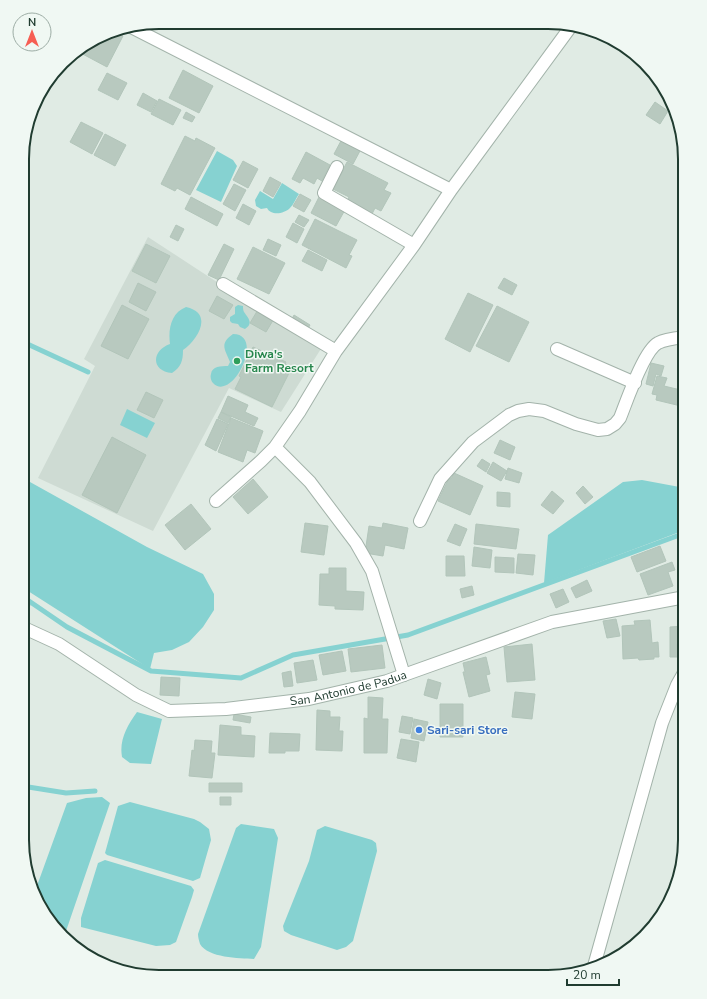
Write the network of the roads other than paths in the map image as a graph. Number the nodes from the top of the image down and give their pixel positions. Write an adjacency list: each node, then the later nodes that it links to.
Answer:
1 (138, 31): 4 (street)
2 (568, 31): 4 (street)
3 (337, 167): 5 (street)
4 (451, 190): 5 (street)
5 (414, 245): 9 (street)
6 (223, 284): 9 (street)
7 (678, 338): 10 (street)
8 (557, 349): 10 (street)
9 (336, 351): 11 (street)
10 (634, 383): 13 (street)
11 (275, 446): 12 (street); 16 (street)
12 (216, 501)
13 (420, 521)
14 (678, 598): 16 (street, San Antonio de Padua)
15 (29, 630): 16 (street, San Antonio de Padua)
16 (404, 675)
17 (678, 683): 18 (street)
18 (595, 961)

